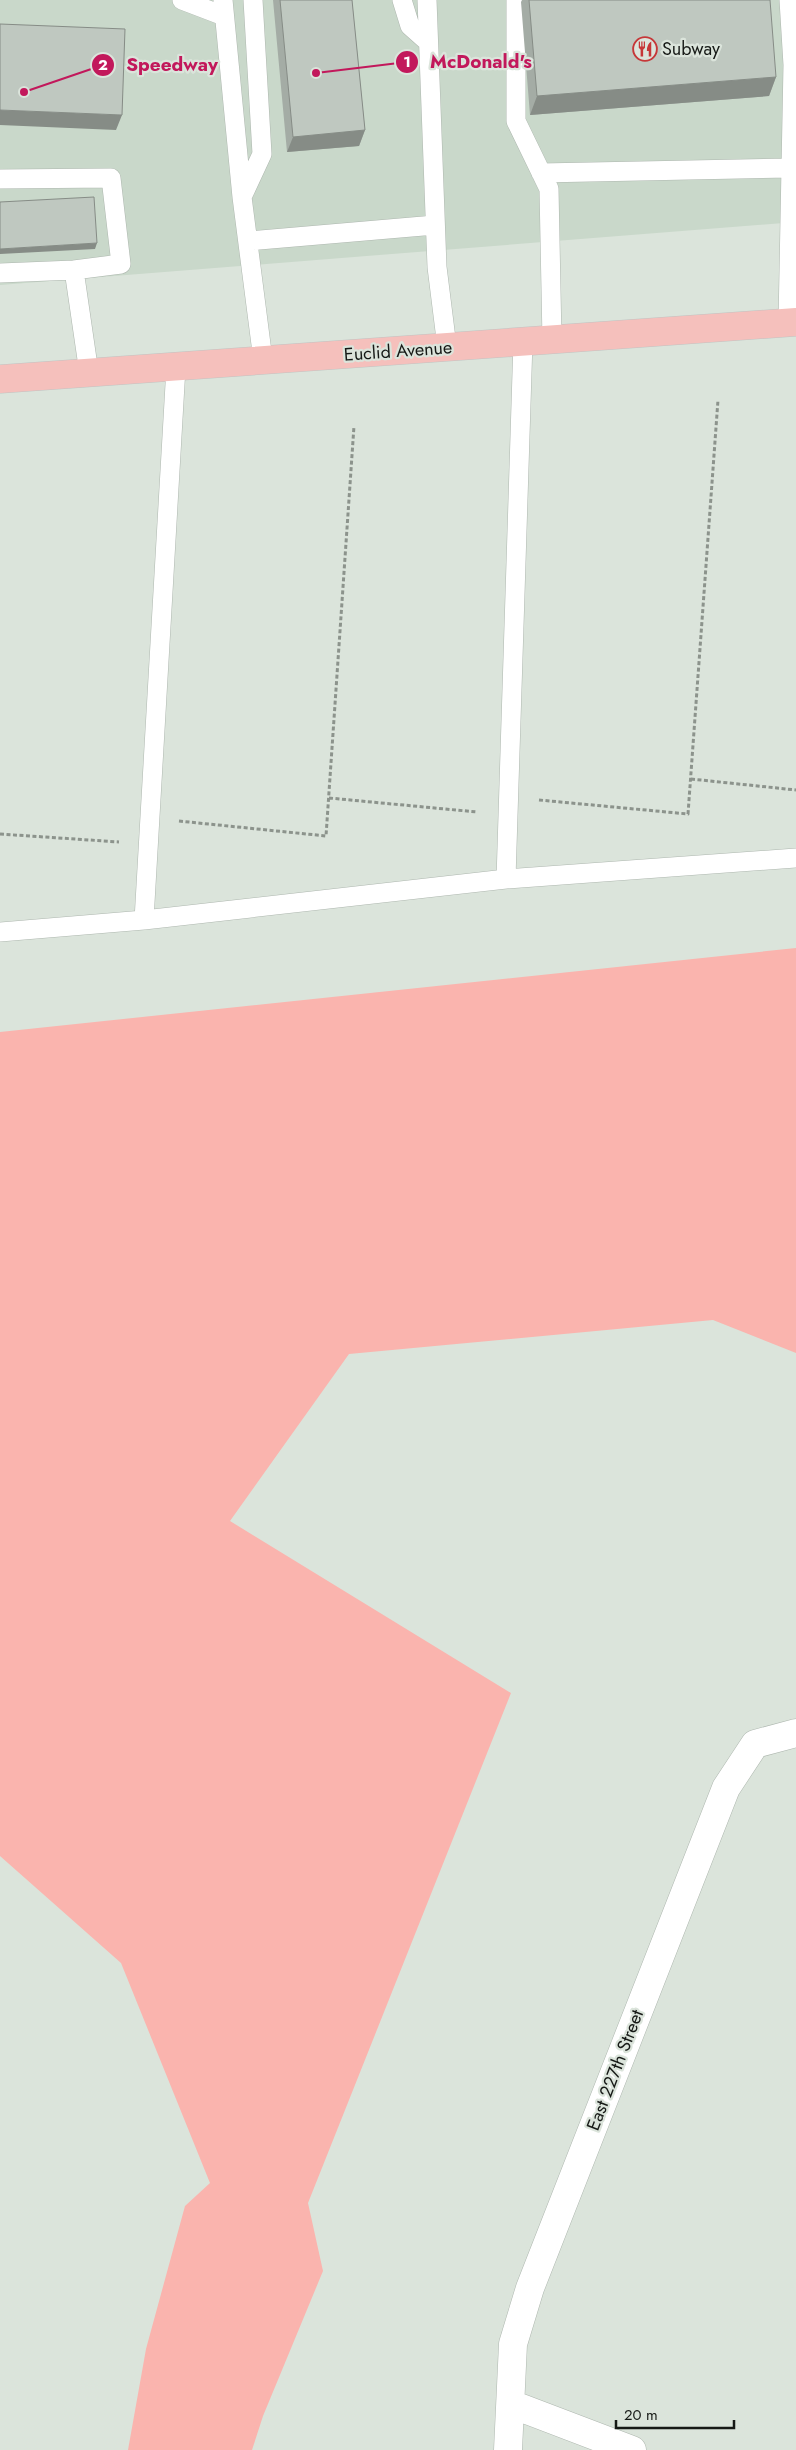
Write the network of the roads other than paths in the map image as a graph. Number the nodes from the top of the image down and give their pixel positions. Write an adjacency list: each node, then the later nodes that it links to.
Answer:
1 (182, 0): 7 (lane)
2 (253, 0): 12 (lane)
3 (402, 0): 8 (lane)
4 (428, 0): 8 (lane)
5 (516, 0): 10 (lane)
6 (789, 0): 9 (lane)
7 (224, 8): 12 (lane)
8 (428, 42): 13 (lane)
9 (789, 168): 10 (lane); 17 (lane)
10 (541, 173): 18 (lane)
11 (0, 179): 15 (lane)
12 (242, 197): 14 (lane)
13 (435, 225): 14 (lane); 20 (lane)
14 (248, 241): 21 (lane)
15 (74, 270): 16 (lane); 23 (lane)
16 (0, 273)
17 (792, 322): 18 (main road, Euclid Avenue)
18 (552, 340): 19 (main road, Euclid Avenue)
19 (523, 341): 20 (main road, Euclid Avenue); 26 (lane)
20 (447, 347): 21 (main road, Euclid Avenue)
21 (263, 360): 22 (main road, Euclid Avenue)
22 (176, 367): 23 (main road, Euclid Avenue); 27 (lane)
23 (89, 373): 24 (main road, Euclid Avenue)
24 (0, 379)
25 (796, 858): 26 (lane)
26 (506, 879): 27 (lane)
27 (144, 920): 28 (lane)
28 (0, 932)
29 (796, 1733): 30 (street, East 227th Street)
30 (511, 2404): 31 (street, East 227th Street); 32 (street)
31 (508, 2450)
32 (632, 2450)

